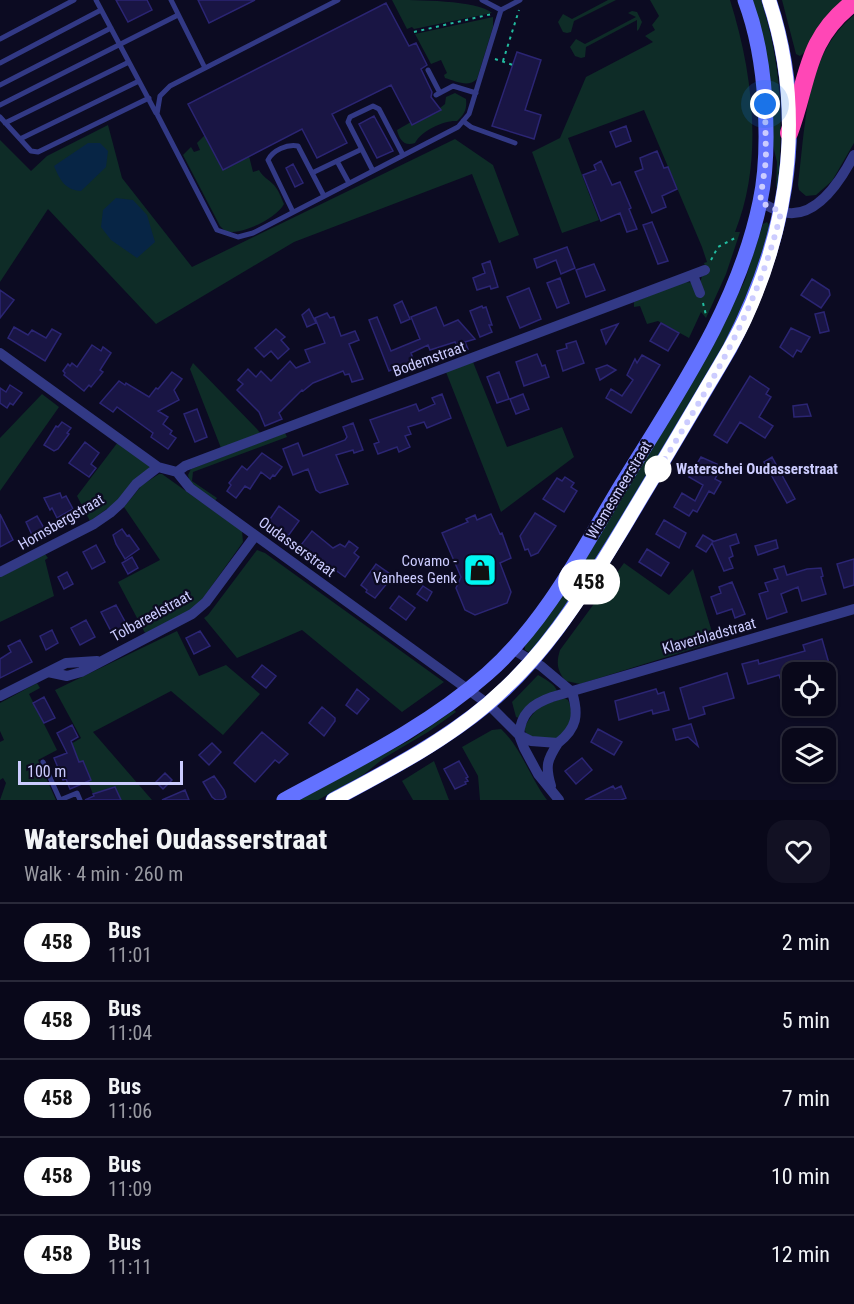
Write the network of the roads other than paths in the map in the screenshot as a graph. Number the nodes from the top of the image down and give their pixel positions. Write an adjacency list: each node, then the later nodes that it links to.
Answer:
1 (74, 0): 14 (lane)
2 (96, 0): 10 (lane)
3 (482, 0): 11 (lane)
4 (520, 0): 11 (lane)
5 (745, 0): 40 (main road, Wiemesmeerstraat)
6 (769, 0): 29 (main road, Wiemesmeerstraat)
7 (173, 1): 12 (lane)
8 (334, 1): 18 (lane)
9 (854, 2): 29 (highway)
10 (101, 10): 13 (lane); 17 (lane)
11 (501, 11): 22 (lane)
12 (178, 15): 15 (lane); 18 (lane)
13 (111, 28): 15 (lane); 21 (lane)
14 (0, 39)
15 (120, 45): 16 (lane); 24 (lane)
16 (129, 62): 20 (lane); 28 (lane)
17 (0, 63)
18 (205, 68): 25 (lane)
19 (428, 70): 22 (lane)
20 (139, 81): 23 (lane); 30 (lane)
21 (0, 85)
22 (476, 93): 27 (lane)
23 (148, 98): 25 (lane); 30 (lane)
24 (0, 105)
25 (157, 114): 41 (lane)
26 (0, 117): 28 (lane)
27 (464, 121): 31 (lane); 33 (lane)
28 (5, 123): 30 (lane)
29 (789, 133): 42 (main road, Wiemesmeerstraat)
30 (20, 139)
31 (515, 143)
32 (362, 149): 33 (lane); 35 (lane); 36 (lane)
33 (403, 155): 36 (lane)
34 (854, 155): 42 (street)
35 (338, 161): 37 (lane); 38 (lane)
36 (373, 171): 38 (lane)
37 (312, 173): 39 (lane); 41 (lane)
38 (349, 183): 39 (lane)
39 (324, 196): 41 (lane)
40 (760, 202): 42 (street); 52 (main road, Wiemesmeerstraat)
41 (293, 212)
42 (781, 212): 53 (main road, Wiemesmeerstraat)
43 (707, 266): 44 (street, Bodemstraat)
44 (693, 275): 45 (street); 48 (street, Bodemstraat)
45 (700, 294)
46 (4, 360): 47 (street)
47 (158, 467): 48 (street); 50 (street, Hornsbergstraat)
48 (177, 472): 49 (street, Oudasserstraat)
49 (255, 536): 54 (street, Oudasserstraat); 56 (street, Tolbareelstraat)
50 (0, 572)
51 (854, 609): 55 (street, Klaverbladstraat)
52 (512, 649): 53 (street); 54 (main road, Wiemesmeerstraat)
53 (532, 662): 55 (street); 57 (main road, Wiemesmeerstraat)
54 (469, 689): 57 (street, Oudasserstraat); 63 (main road, Wiemesmeerstraat)
55 (572, 692): 58 (street, Klaverbladstraat); 59 (street)
56 (0, 696)
57 (488, 704): 58 (street, Oudasserstraat); 64 (main road, Wiemesmeerstraat)
58 (519, 735): 59 (street); 61 (street, Oudasserstraat)
59 (558, 743): 61 (street, Oudasserstraat)
60 (43, 762): 62 (lane)
61 (556, 796)
62 (80, 800)
63 (284, 800)
64 (333, 800)

